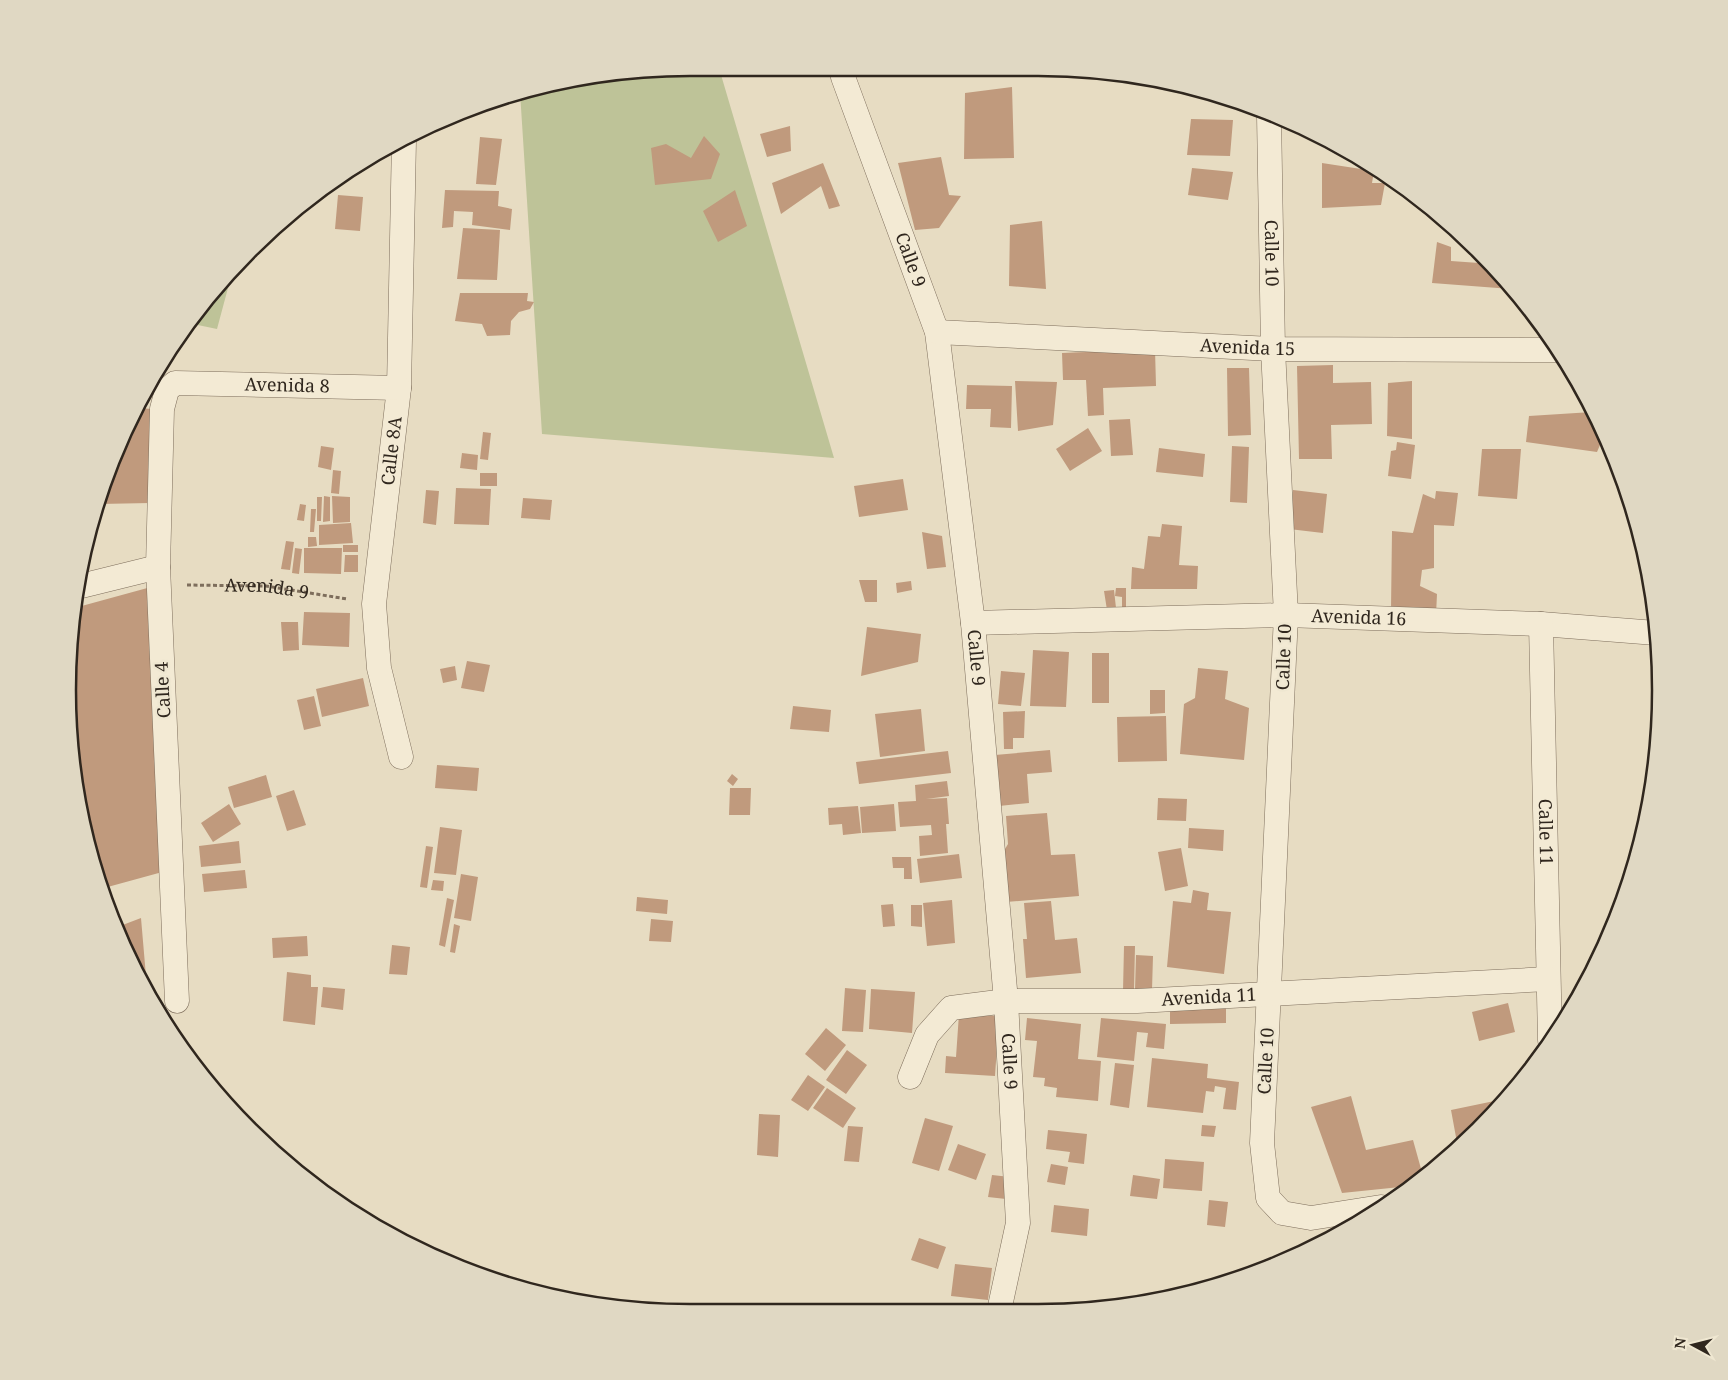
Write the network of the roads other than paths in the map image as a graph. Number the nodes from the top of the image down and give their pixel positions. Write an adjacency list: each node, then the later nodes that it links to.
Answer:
1 (843, 76): 4 (street, Calle 9)
2 (1269, 122): 5 (street, Calle 10)
3 (404, 148): 8 (street, Calle 8A)
4 (937, 332): 5 (street, Avenida 15); 12 (street, Calle 9)
5 (1274, 349): 6 (street, Avenida 15); 11 (street, Calle 10)
6 (1549, 350)
7 (175, 384): 8 (street, Avenida 8); 9 (street, Calle 4)
8 (399, 388): 15 (street, Calle 8A)
9 (158, 577): 10 (street); 18 (street, Calle 4)
10 (86, 585)
11 (1286, 615): 12 (street, Avenida 16); 13 (street, Avenida 16); 17 (street, Calle 10)
12 (973, 623): 19 (street, Calle 9)
13 (1541, 624): 14 (street, Avenida 16); 16 (street, Calle 11)
14 (1648, 632)
15 (401, 758)
16 (1548, 979): 17 (street, Avenida 11); 20 (street, Calle 11)
17 (1270, 995): 19 (street, Avenida 11); 22 (street, Calle 10)
18 (177, 1001)
19 (1006, 1001): 21 (street, Avenida 11); 23 (street, Calle 9)
20 (1550, 1028)
21 (910, 1077)
22 (1364, 1210)
23 (1000, 1304)

